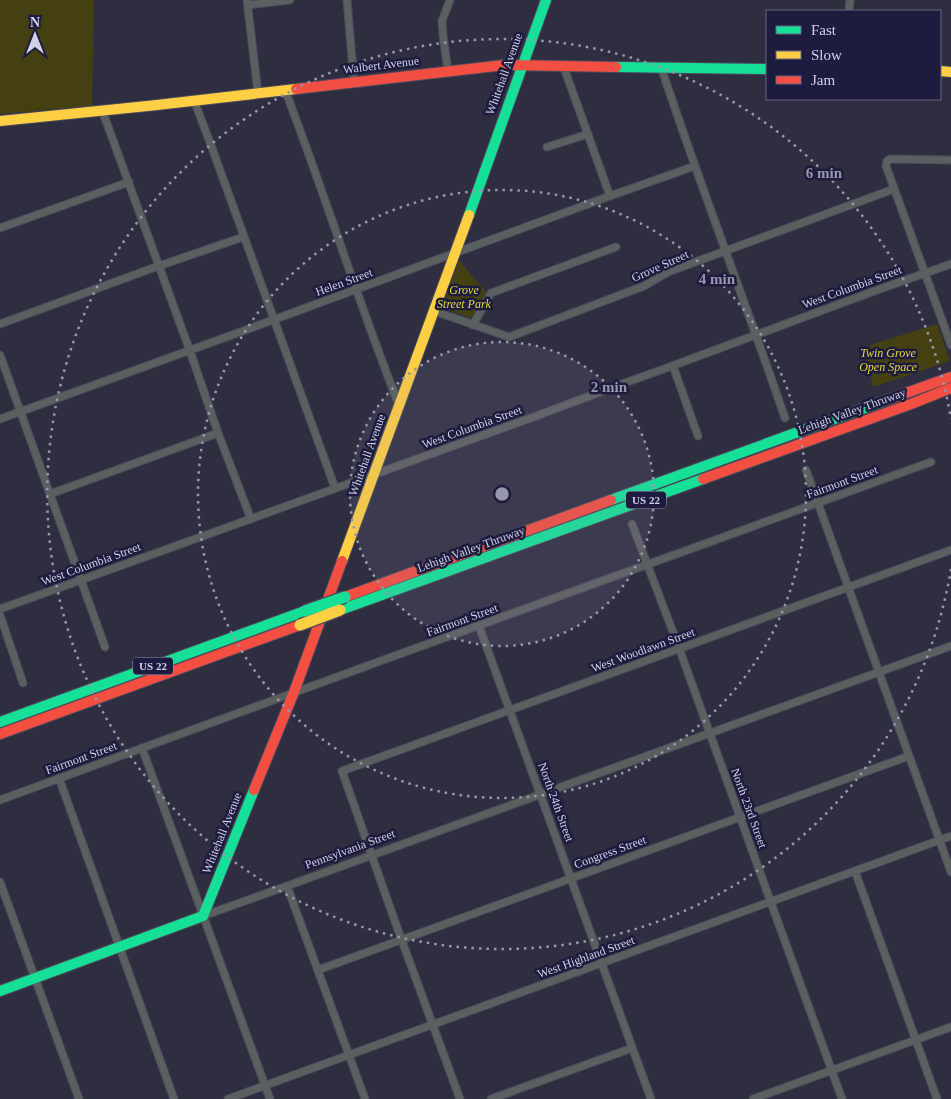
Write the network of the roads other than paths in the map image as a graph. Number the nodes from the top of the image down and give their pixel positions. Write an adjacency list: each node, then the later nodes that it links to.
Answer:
1 (290, 0): 7 (street)
2 (347, 0): 13 (street)
3 (450, 0): 12 (street)
4 (546, 0): 8 (main road, Whitehall Avenue)
5 (845, 0): 6 (street)
6 (850, 0)
7 (248, 2): 15 (street)
8 (522, 65): 9 (main road, Walbert Avenue); 12 (main road, Walbert Avenue); 30 (main road, Whitehall Avenue)
9 (563, 66): 10 (main road, Walbert Avenue); 19 (street)
10 (661, 67): 11 (main road, Walbert Avenue); 22 (street)
11 (766, 69)
12 (448, 71): 13 (main road, Walbert Avenue)
13 (354, 82): 14 (main road, Walbert Avenue)
14 (285, 90): 15 (main road, Walbert Avenue); 34 (street)
15 (258, 93): 16 (main road, Walbert Avenue)
16 (194, 100): 17 (main road, Walbert Avenue); 27 (street)
17 (102, 110): 18 (main road, Walbert Avenue); 23 (street)
18 (0, 121)
19 (588, 134): 20 (street); 25 (street)
20 (547, 147)
21 (951, 160): 24 (street)
22 (695, 166): 25 (street, Helen Street); 29 (street)
23 (128, 182): 26 (street); 32 (street)
24 (894, 188): 29 (street, Grove Street); 33 (street)
25 (610, 196): 30 (street, Helen Street)
26 (0, 228)
27 (243, 237): 32 (street); 36 (street)
28 (616, 247): 38 (street)
29 (726, 251): 38 (street, Grove Street); 39 (street)
30 (455, 253): 34 (street, Helen Street); 35 (main road, Whitehall Avenue)
31 (951, 264): 33 (street, West Columbia Street)
32 (159, 266): 37 (street); 41 (street)
33 (925, 272): 39 (street, West Columbia Street); 40 (street)
34 (356, 289): 36 (street, Helen Street); 46 (street)
35 (434, 311): 38 (street, Grove Street); 46 (main road, Whitehall Avenue)
36 (273, 320): 41 (street, Helen Street); 55 (street)
37 (0, 324)
38 (474, 325)
39 (757, 335): 43 (street, West Columbia Street); 48 (street)
40 (951, 345)
41 (190, 351): 47 (street, Helen Street); 50 (street)
42 (0, 355): 47 (street)
43 (672, 366): 51 (street); 54 (street, West Columbia Street)
44 (951, 377): 74 (main road, Lehigh Valley Thruway / US 22, bridge)
45 (951, 388): 76 (main road, Lehigh Valley Thruway / US 22, bridge)
46 (400, 406): 54 (main road, Whitehall Avenue)
47 (20, 412): 49 (street, Helen Street); 56 (street)
48 (785, 418)
49 (0, 419)
50 (218, 433): 56 (street); 58 (street)
51 (698, 436)
52 (931, 462): 57 (street, Fairmont Street)
53 (806, 470): 57 (street)
54 (374, 475): 55 (street, West Columbia Street); 72 (main road, Whitehall Avenue)
55 (335, 488): 58 (street, West Columbia Street)
56 (50, 494): 62 (street)
57 (818, 503): 61 (street, Fairmont Street); 63 (street)
58 (251, 519): 62 (street, West Columbia Street)
59 (632, 524): 61 (street, North 23rd Street)
60 (951, 550): 63 (street, West Woodlawn Street)
61 (648, 564): 66 (street, Fairmont Street); 69 (street, North 23rd Street)
62 (81, 580): 64 (street, West Columbia Street); 68 (street)
63 (848, 587): 69 (street, West Woodlawn Street); 70 (street)
64 (0, 608)
65 (0, 615): 71 (street)
66 (479, 626): 72 (street, Fairmont Street); 73 (street, North 24th Street)
67 (951, 646): 70 (street, Pennsylvania Street)
68 (105, 647)
69 (679, 648): 73 (street, West Woodlawn Street); 75 (street, North 23rd Street)
70 (878, 672): 75 (street, Pennsylvania Street); 78 (street)
71 (23, 683)
72 (294, 692): 77 (street, Fairmont Street); 92 (main road, Whitehall Avenue)
73 (510, 710): 80 (street, North 24th Street); 85 (street, West Woodlawn Street)
74 (0, 722)
75 (709, 733): 80 (street, Pennsylvania Street); 82 (street, North 23rd Street)
76 (0, 734)
77 (142, 748): 79 (street, Fairmont Street); 92 (street)
78 (909, 756): 82 (street, Congress Street); 84 (street)
79 (59, 778): 81 (street, Fairmont Street); 94 (street)
80 (541, 795): 85 (street, Pennsylvania Street); 88 (street, North 24th Street)
81 (0, 800)
82 (741, 817): 88 (street, Congress Street); 91 (street, North 23rd Street)
83 (951, 836): 84 (street, West Highland Street)
84 (940, 840): 86 (street, West Highland Street); 87 (street)
85 (372, 856): 90 (street, Pennsylvania Street); 93 (street)
86 (855, 871): 91 (street, West Highland Street); 101 (street)
87 (951, 872)
88 (572, 878): 93 (street, Congress Street); 95 (street, North 24th Street)
89 (0, 882): 97 (street)
90 (288, 886): 92 (street, Pennsylvania Street); 96 (street)
91 (771, 902): 95 (street, West Highland Street); 104 (street, North 23rd Street)
92 (203, 916): 94 (main road, Pennsylvania Street); 105 (street)
93 (402, 940): 96 (street, Congress Street); 99 (street)
94 (119, 947): 97 (main road, Pennsylvania Street); 107 (street)
95 (602, 964): 99 (street, West Highland Street); 102 (street, North 24th Street)
96 (318, 970): 103 (street)
97 (34, 978): 98 (main road, Pennsylvania Street); 106 (street)
98 (0, 991)
99 (434, 1024): 103 (street, West Highland Street); 111 (street)
100 (951, 1027): 101 (street)
101 (916, 1041): 104 (street); 116 (street)
102 (632, 1048): 112 (street); 113 (street, North 24th Street)
103 (349, 1054): 105 (street, West Highland Street); 110 (street)
104 (832, 1071): 114 (street); 115 (street, North 23rd Street)
105 (265, 1085): 108 (street, West Highland Street); 109 (street)
106 (79, 1099)
107 (174, 1099)
108 (228, 1099)
109 (270, 1099)
110 (365, 1099)
111 (460, 1099)
112 (491, 1099)
113 (651, 1099)
114 (753, 1099)
115 (842, 1099)
116 (937, 1099)

